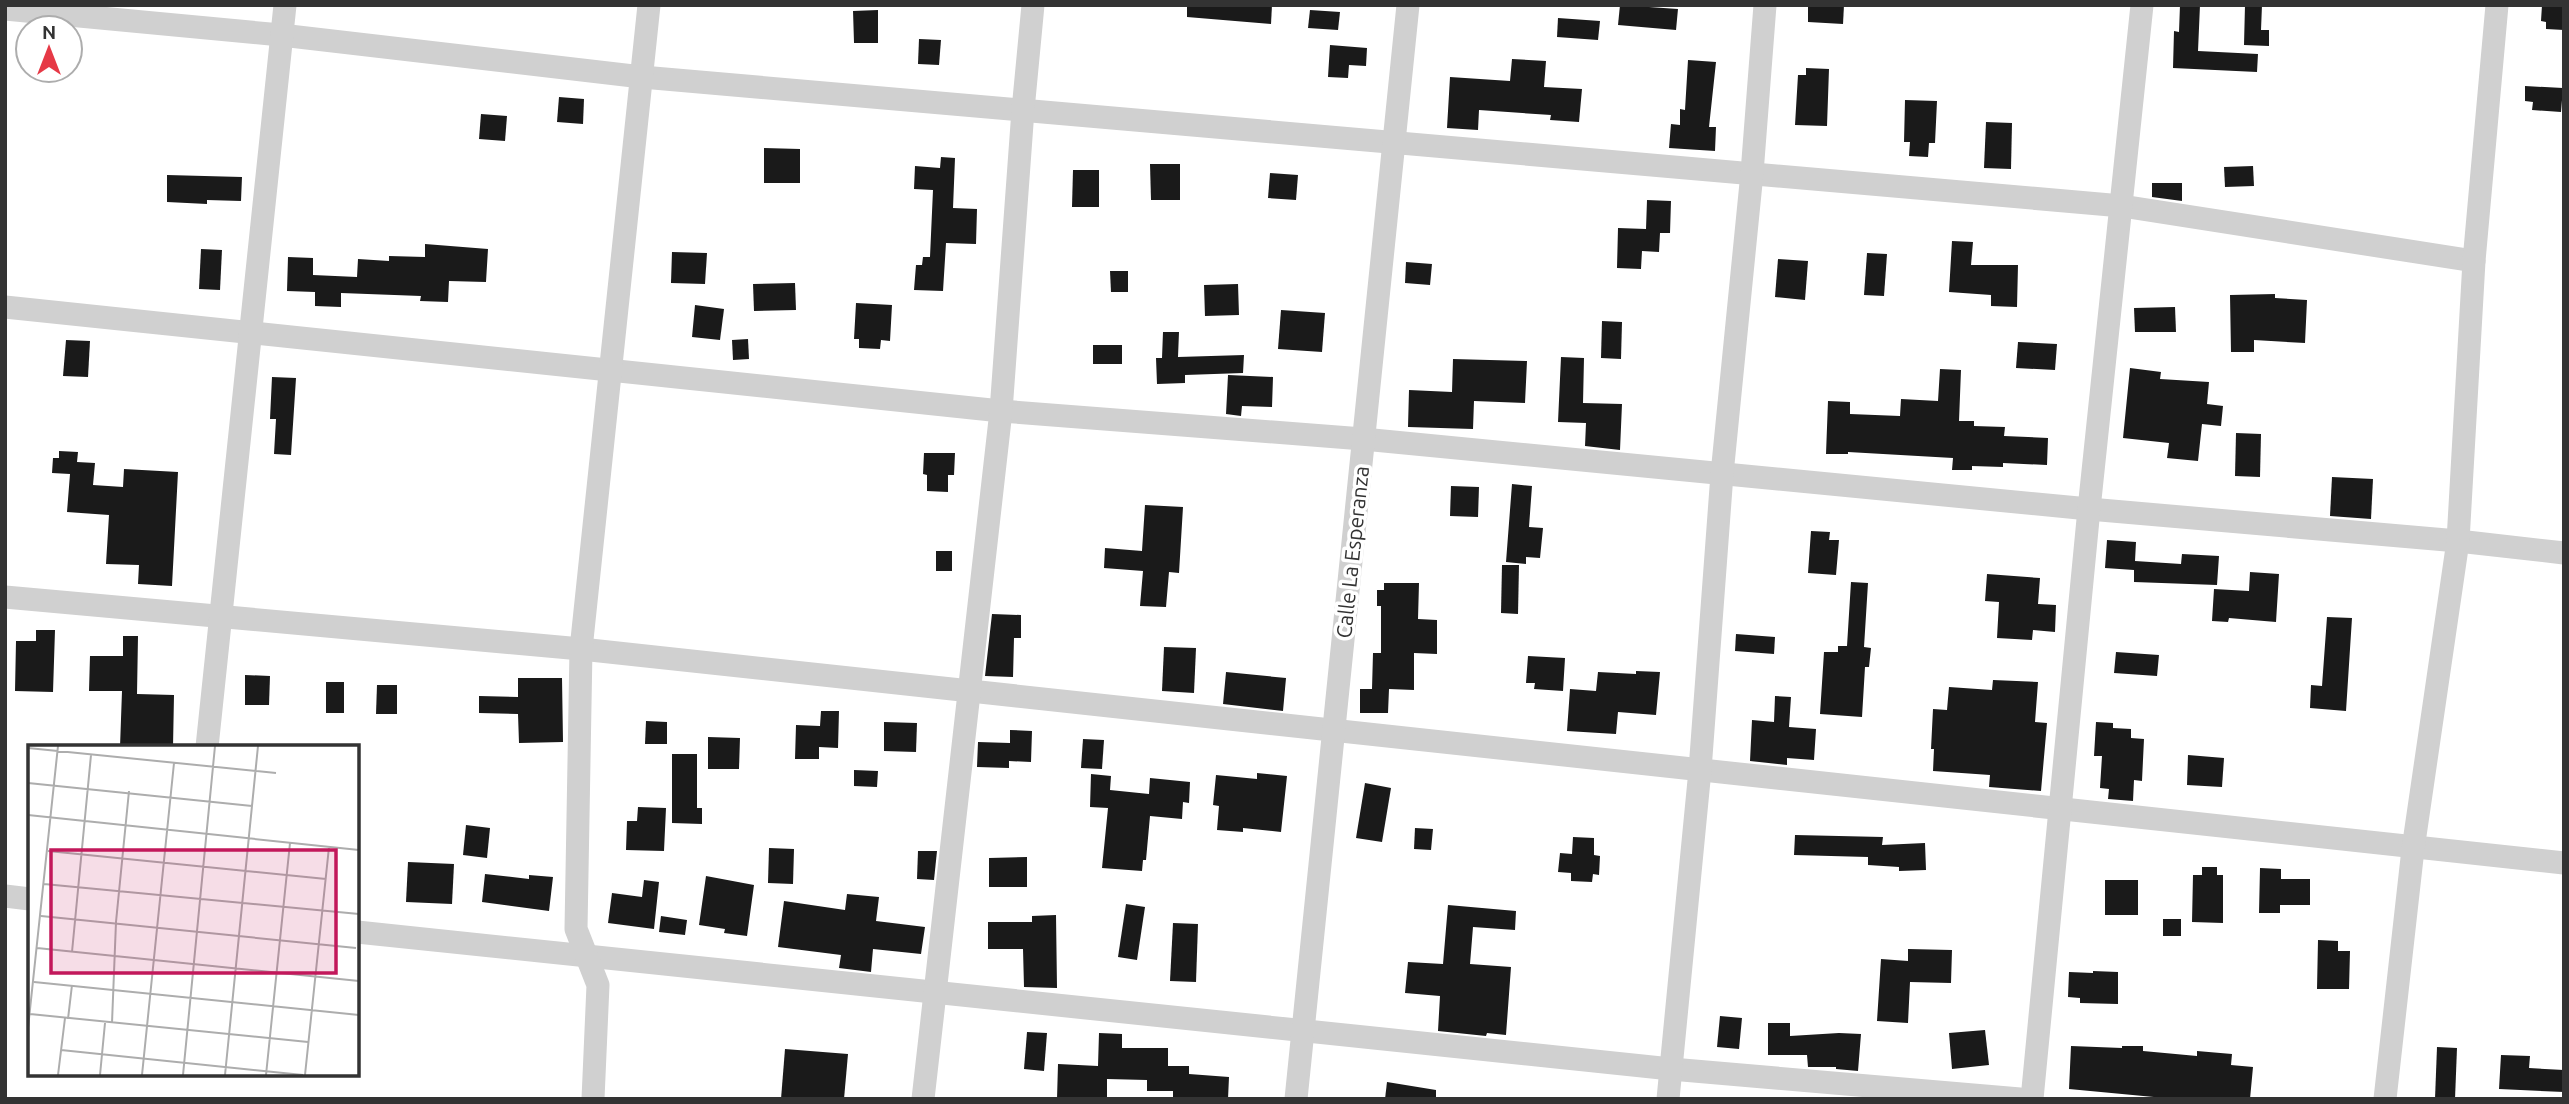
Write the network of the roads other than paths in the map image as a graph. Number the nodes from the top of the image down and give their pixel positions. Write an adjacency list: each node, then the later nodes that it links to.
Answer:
1 (285, 5): 9 (street)
2 (649, 5): 10 (street)
3 (1033, 5): 11 (street)
4 (1408, 5): 12 (street, Calle La Esperanza)
5 (1765, 5): 13 (street)
6 (2142, 5): 14 (street)
7 (2497, 5): 15 (street)
8 (5, 9): 9 (street)
9 (281, 35): 10 (street); 17 (street)
10 (642, 77): 11 (street); 18 (street)
11 (1023, 110): 12 (street); 19 (street)
12 (1394, 142): 13 (street); 20 (street, Calle La Esperanza)
13 (1752, 173): 14 (street); 21 (street)
14 (2122, 206): 15 (street); 22 (street)
15 (2474, 261): 23 (street)
16 (5, 307): 17 (street)
17 (251, 333): 18 (street); 26 (street)
18 (611, 370): 19 (street); 27 (street)
19 (1001, 411): 20 (street); 28 (street)
20 (1363, 439): 21 (street); 29 (street, Calle La Esperanza)
21 (1723, 474): 22 (street); 31 (street)
22 (2089, 509): 23 (street); 32 (street)
23 (2458, 541): 24 (street); 33 (street)
24 (2564, 553)
25 (5, 597): 26 (street)
26 (221, 617): 27 (street); 30 (street)
27 (581, 649): 28 (street); 38 (street)
28 (969, 691): 29 (street); 39 (street)
29 (1334, 729): 31 (street); 40 (street, Calle La Esperanza)
30 (207, 745)
31 (1700, 770): 32 (street); 41 (street)
32 (2061, 810): 33 (street); 47 (street)
33 (2413, 849): 34 (street); 48 (street)
34 (2564, 863)
35 (5, 896): 36 (street)
36 (28, 899)
37 (359, 932): 38 (street)
38 (587, 955): 39 (street); 42 (street)
39 (935, 992): 40 (street); 43 (street)
40 (1304, 1030): 41 (street); 44 (street, Calle La Esperanza)
41 (1671, 1069): 45 (street); 46 (street)
42 (593, 1099)
43 (923, 1099)
44 (1296, 1099)
45 (1668, 1099)
46 (2020, 1099)
47 (2032, 1099)
48 (2385, 1099)

